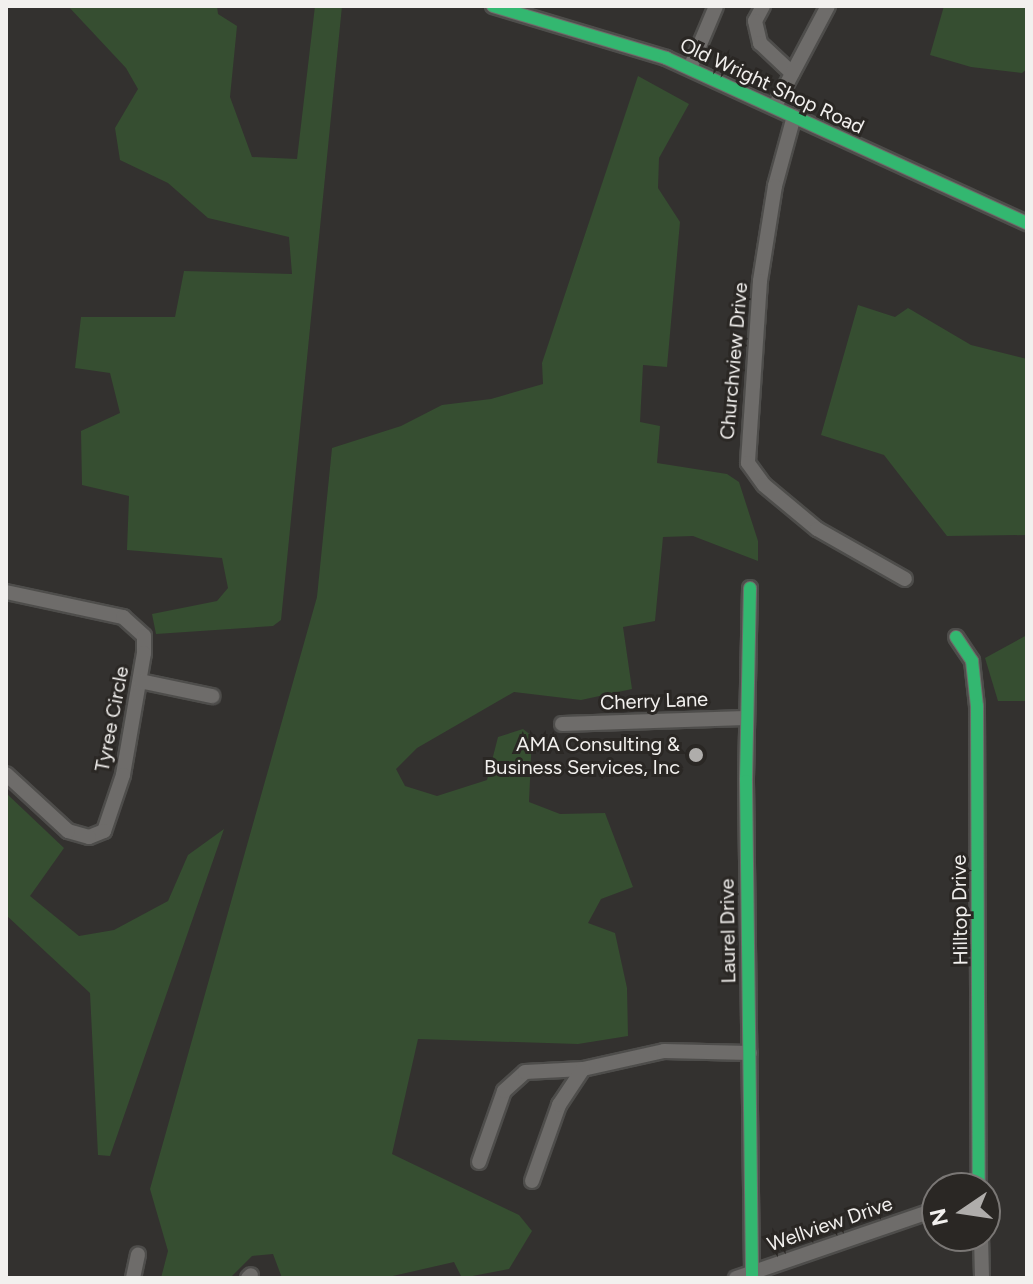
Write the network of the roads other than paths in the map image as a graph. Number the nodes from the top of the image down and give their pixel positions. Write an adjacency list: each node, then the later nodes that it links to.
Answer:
1 (493, 6): 5 (street, Old Wright Shop Road)
2 (716, 6): 5 (street)
3 (763, 6): 6 (street)
4 (828, 6): 6 (street)
5 (690, 68): 7 (street, Old Wright Shop Road)
6 (792, 73): 7 (street)
7 (775, 106): 8 (street, Old Wright Shop Road)
8 (794, 116): 9 (street, Old Wright Shop Road); 10 (street, Churchview Drive)
9 (1027, 223)
10 (905, 579)
11 (750, 588): 16 (street, Laurel Drive)
12 (6, 592): 14 (street, Tyree Circle)
13 (956, 637): 22 (street, Hilltop Drive)
14 (140, 681): 15 (street); 18 (street, Tyree Circle)
15 (212, 696)
16 (746, 718): 17 (street, Cherry Lane); 19 (street, Laurel Drive)
17 (562, 724)
18 (6, 774)
19 (750, 1053): 20 (street); 27 (street, Laurel Drive)
20 (583, 1069): 21 (street); 23 (street)
21 (479, 1162)
22 (979, 1172)
23 (532, 1181)
24 (921, 1215): 27 (street, Wellview Drive)
25 (981, 1252): 30 (street)
26 (138, 1255): 28 (street)
27 (752, 1275): 29 (street, Wellview Drive)
28 (133, 1278)
29 (736, 1278)
30 (982, 1278)

